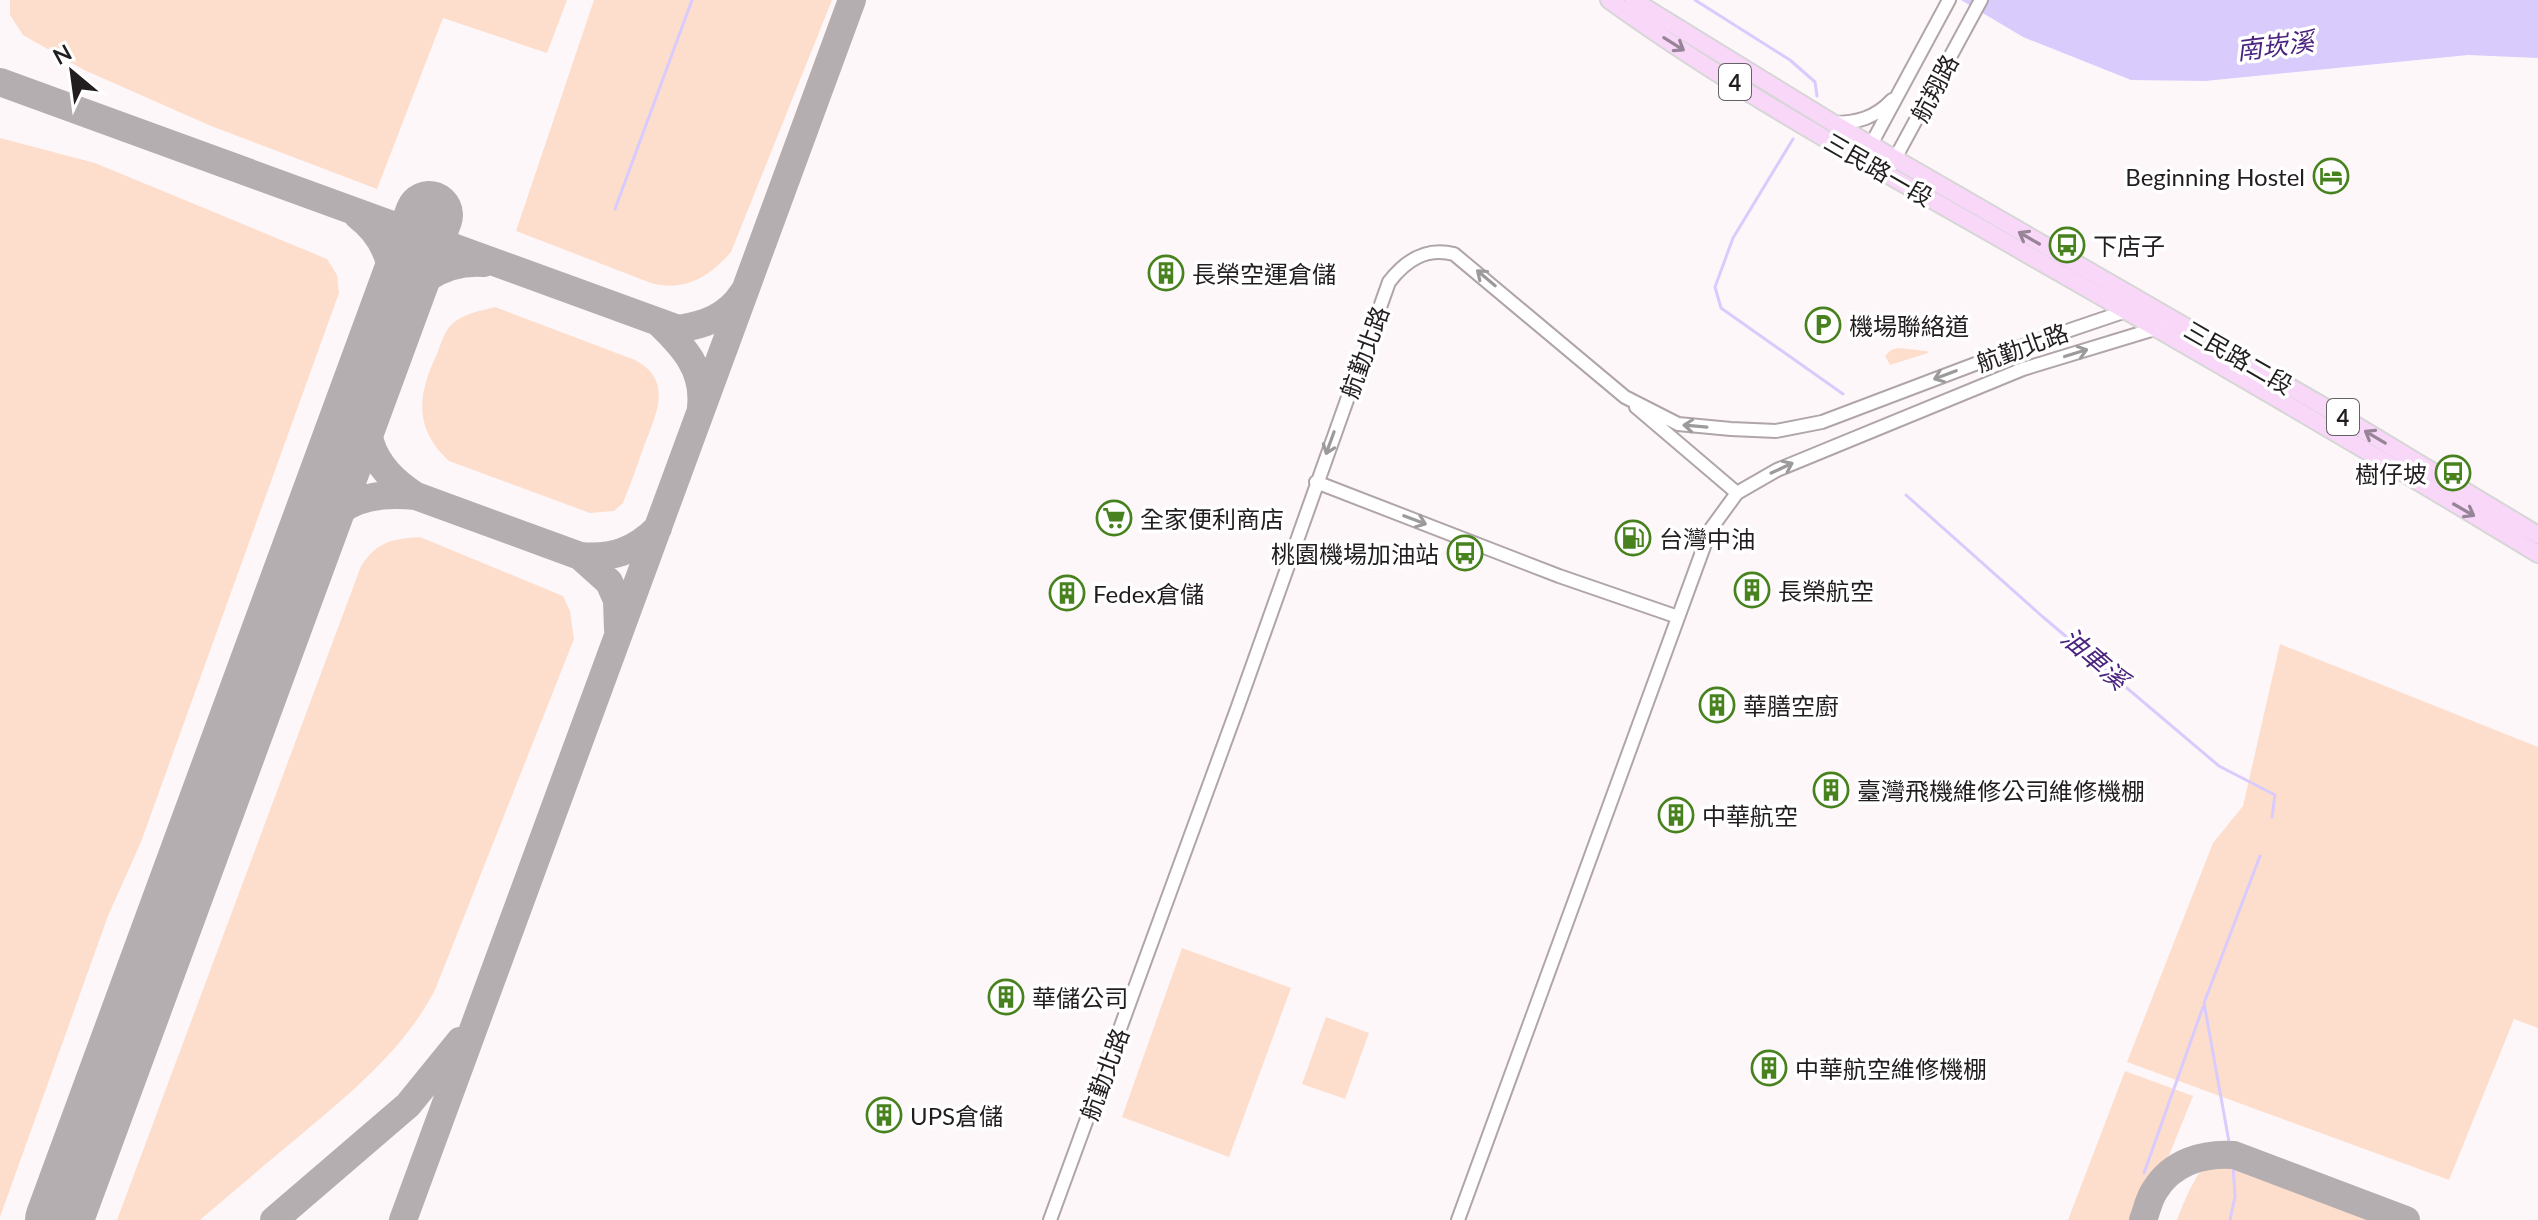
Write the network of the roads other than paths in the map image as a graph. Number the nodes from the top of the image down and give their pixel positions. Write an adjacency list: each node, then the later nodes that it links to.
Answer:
1 (1609, 0): 8 (main road, 三民路一段 / 4, one-way to 8)
2 (1633, 0): 6 (main road, 三民路一段 / 4)
3 (1949, 0): 5 (street, 航翔路)
4 (1981, 0): 9 (street, 航翔路)
5 (1902, 88): 6 (street); 7 (street, 航翔路)
6 (1833, 123): 7 (main road, 三民路一段 / 4)
7 (1871, 146): 8 (street, 航翔路); 9 (main road, 三民路一段 / 4)
8 (1862, 161): 9 (main road, 三民路一段 / 4)
9 (1891, 168): 10 (main road, 三民路一段 / 4, one-way to 9); 11 (main road, 三民路一段 / 4)
10 (2146, 304): 11 (street, 航勤北路); 12 (main road, 三民路二段 / 4)
11 (2124, 311): 13 (main road, 三民路一段 / 4); 14 (street, 航勤北路, one-way to 14)
12 (2177, 321): 13 (street); 17 (main road, 三民路二段 / 4, one-way to 12)
13 (2155, 329): 16 (street, one-way to 13); 18 (main road, 三民路二段 / 4, one-way to 18)
14 (1625, 397): 15 (street, 航勤北路, one-way to 15); 16 (street)
15 (1316, 482): 19 (street, one-way to 19); 20 (street, 航勤北路)
16 (1737, 493): 19 (street)
17 (2538, 535)
18 (2538, 554)
19 (1678, 617): 21 (street)
20 (1050, 1220)
21 (1458, 1220)

